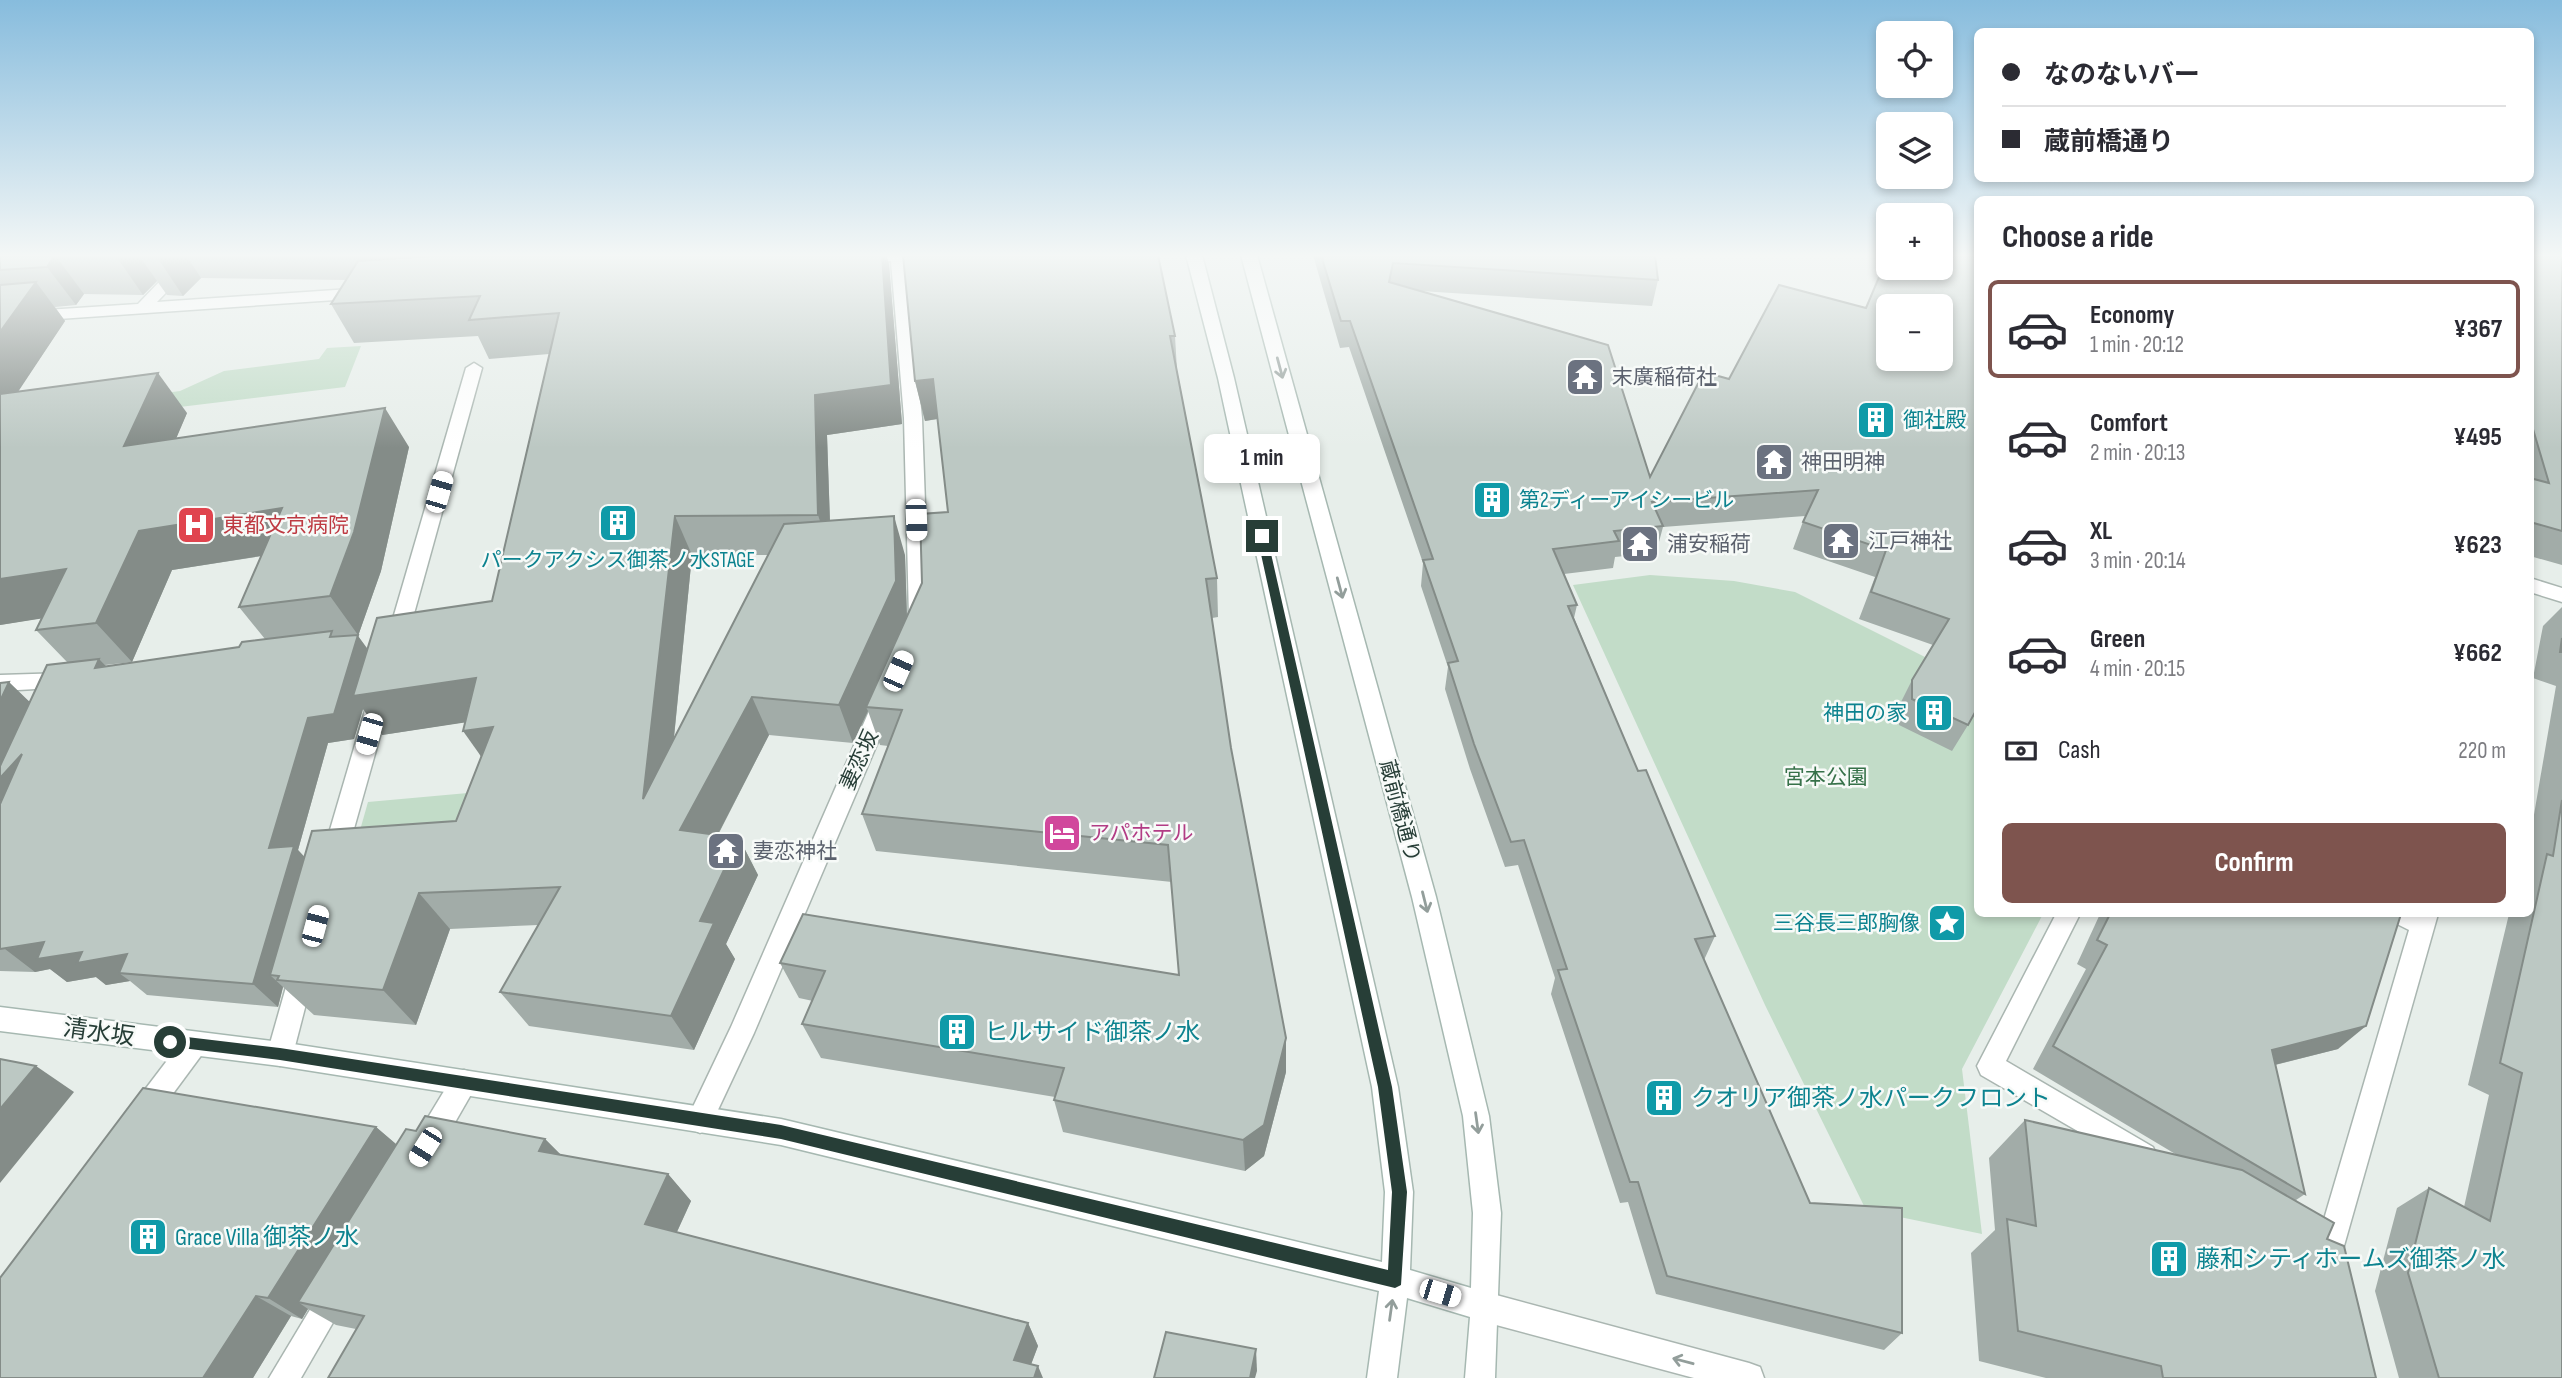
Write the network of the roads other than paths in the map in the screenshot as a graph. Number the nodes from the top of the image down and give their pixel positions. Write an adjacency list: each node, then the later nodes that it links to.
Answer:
1 (907, 319): 7 (street)
2 (1211, 319): 27 (street)
3 (1267, 319): 28 (street, 蔵前橋通り, one-way to 28)
4 (474, 368): 8 (street)
5 (2534, 586): 6 (street)
6 (2562, 595)
7 (914, 634)
8 (371, 644)
9 (386, 679): 13 (street)
10 (0, 683): 12 (street)
11 (892, 684): 21 (street, 妻恋坂)
12 (52, 706)
13 (327, 883)
14 (2065, 917): 24 (street)
15 (2416, 917): 25 (street)
16 (309, 947): 19 (street)
17 (0, 1019): 18 (street, 清水坂)
18 (194, 1045): 19 (street, 清水坂); 22 (street)
19 (280, 1054): 20 (street, 清水坂)
20 (464, 1083): 21 (street, 清水坂); 23 (street)
21 (700, 1120): 27 (street, 清水坂)
22 (130, 1129)
23 (411, 1170)
24 (2169, 1171)
25 (2299, 1249)
26 (348, 1274): 29 (street)
27 (1395, 1280): 28 (street, 清水坂); 30 (street, one-way to 27)
28 (1485, 1307): 31 (street, 蔵前橋通り); 32 (street, 清水坂, one-way to 28)
29 (284, 1378)
30 (1382, 1378)
31 (1479, 1378)
32 (1749, 1378)

